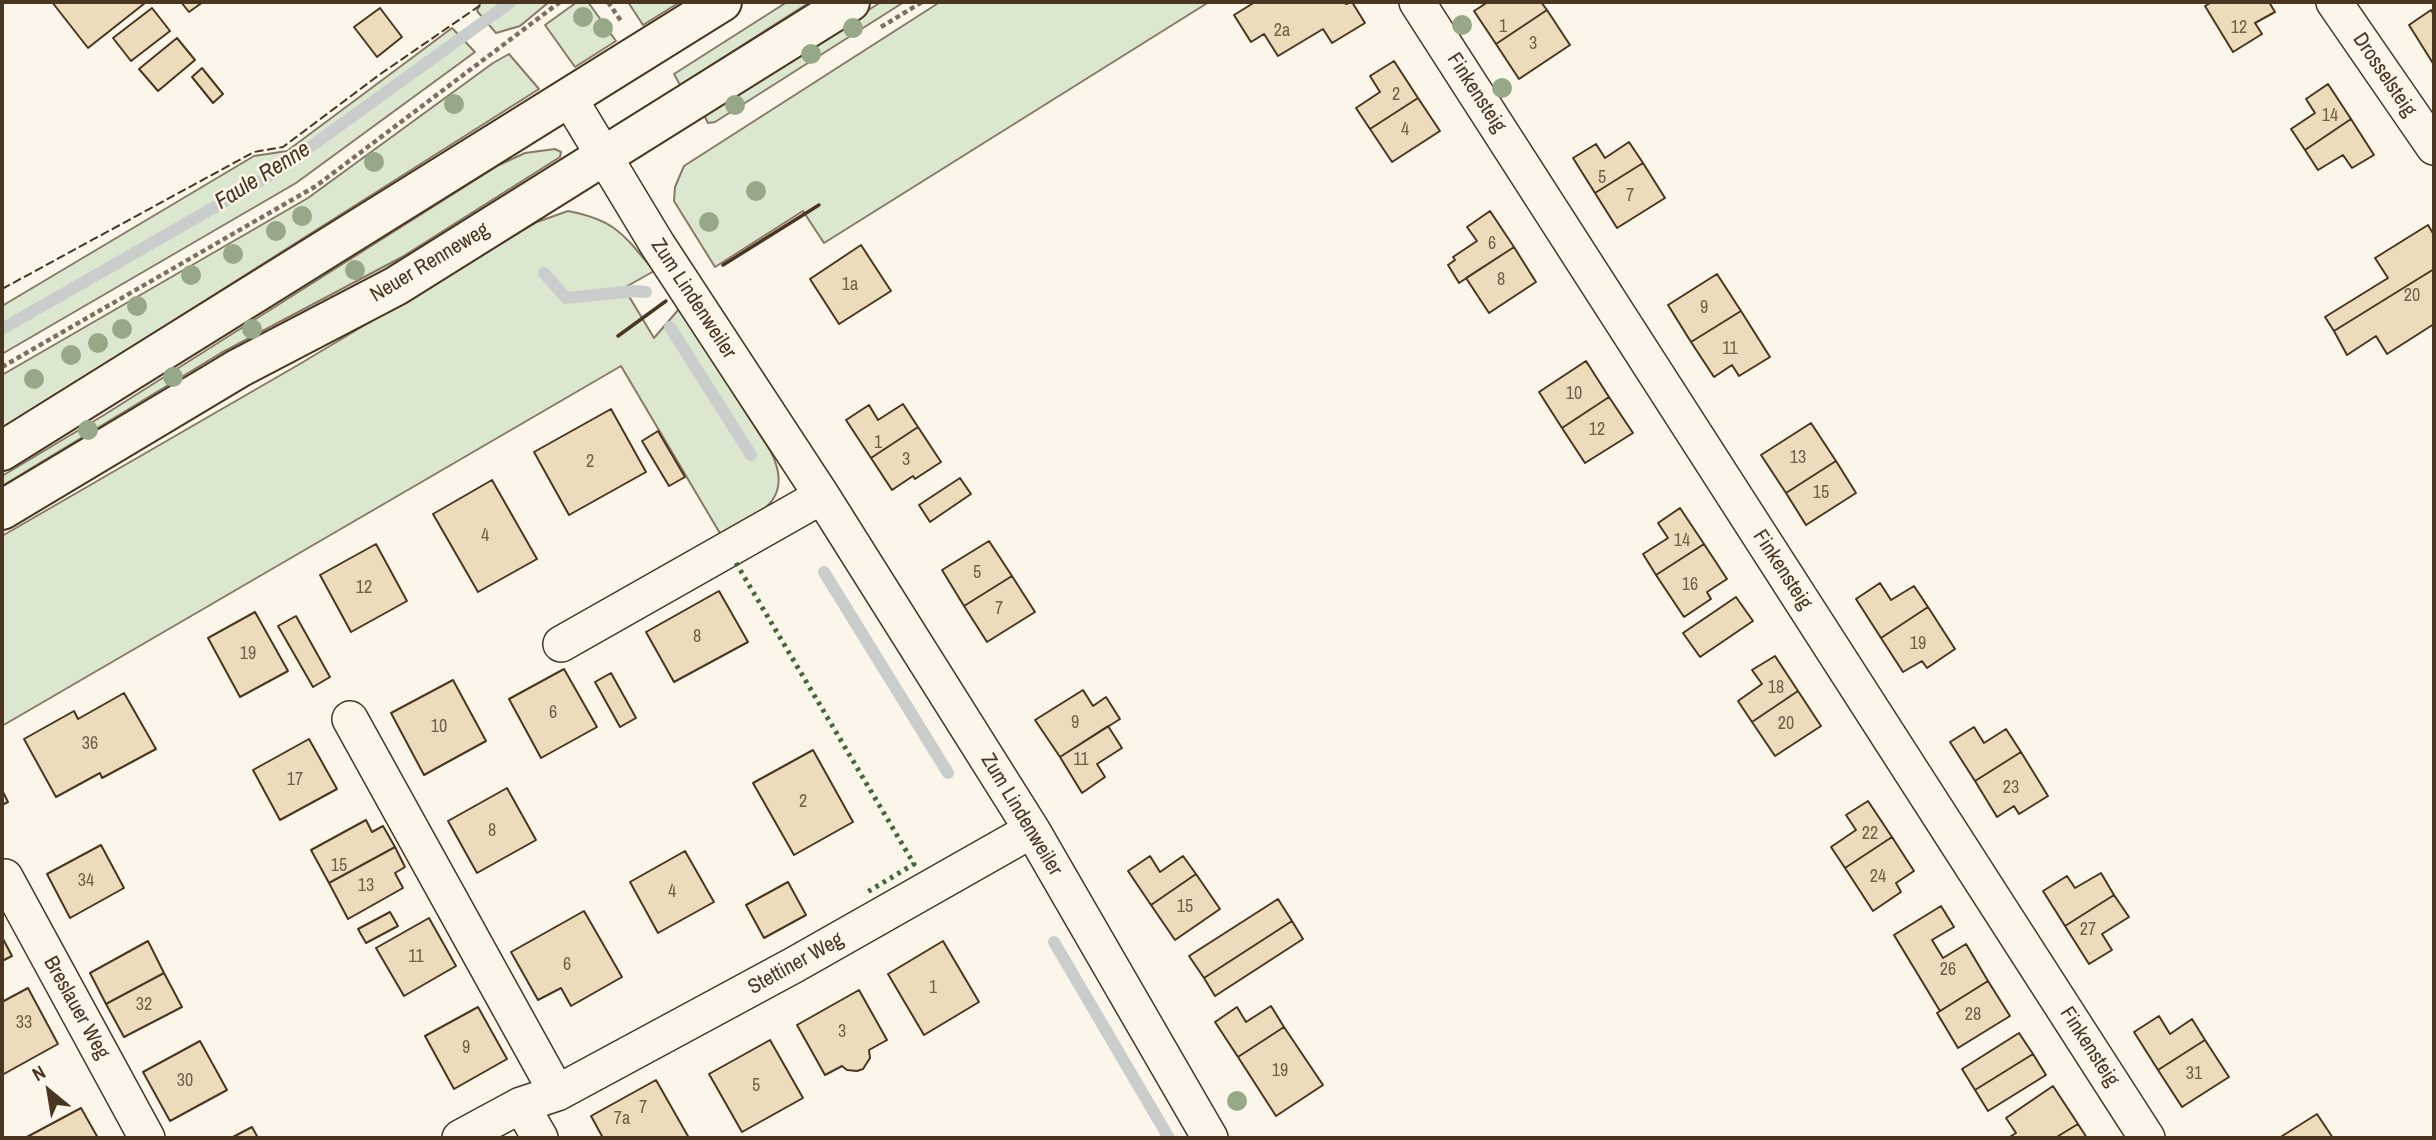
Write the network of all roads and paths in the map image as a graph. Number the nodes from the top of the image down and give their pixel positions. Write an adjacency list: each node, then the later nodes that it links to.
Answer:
1 (560, 2): 9 (path)
2 (722, 2): 6 (main road)
3 (850, 2): 8 (main road, Neuer Renneweg)
4 (1417, 2): 23 (street, Finkensteig)
5 (2334, 2): 7 (street, Drosselsteig)
6 (569, 98): 8 (street, Zum Lindenweiler); 10 (main road)
7 (2434, 147)
8 (605, 157): 11 (street, Zum Lindenweiler); 12 (main road, Neuer Renneweg)
9 (2, 367)
10 (2, 451)
11 (822, 496): 13 (street); 15 (street, Zum Lindenweiler)
12 (2, 510)
13 (561, 644)
14 (350, 719): 17 (street)
15 (1032, 830): 17 (street, Stettiner Weg); 22 (street, Zum Lindenweiler)
16 (5, 877): 19 (street, Breslauer Weg)
17 (557, 1093): 18 (street, Stettiner Weg)
18 (521, 1105): 20 (street, Stettiner Weg); 21 (street)
19 (147, 1138)
20 (460, 1138)
21 (540, 1138)
22 (1210, 1138)
23 (2147, 1138)

